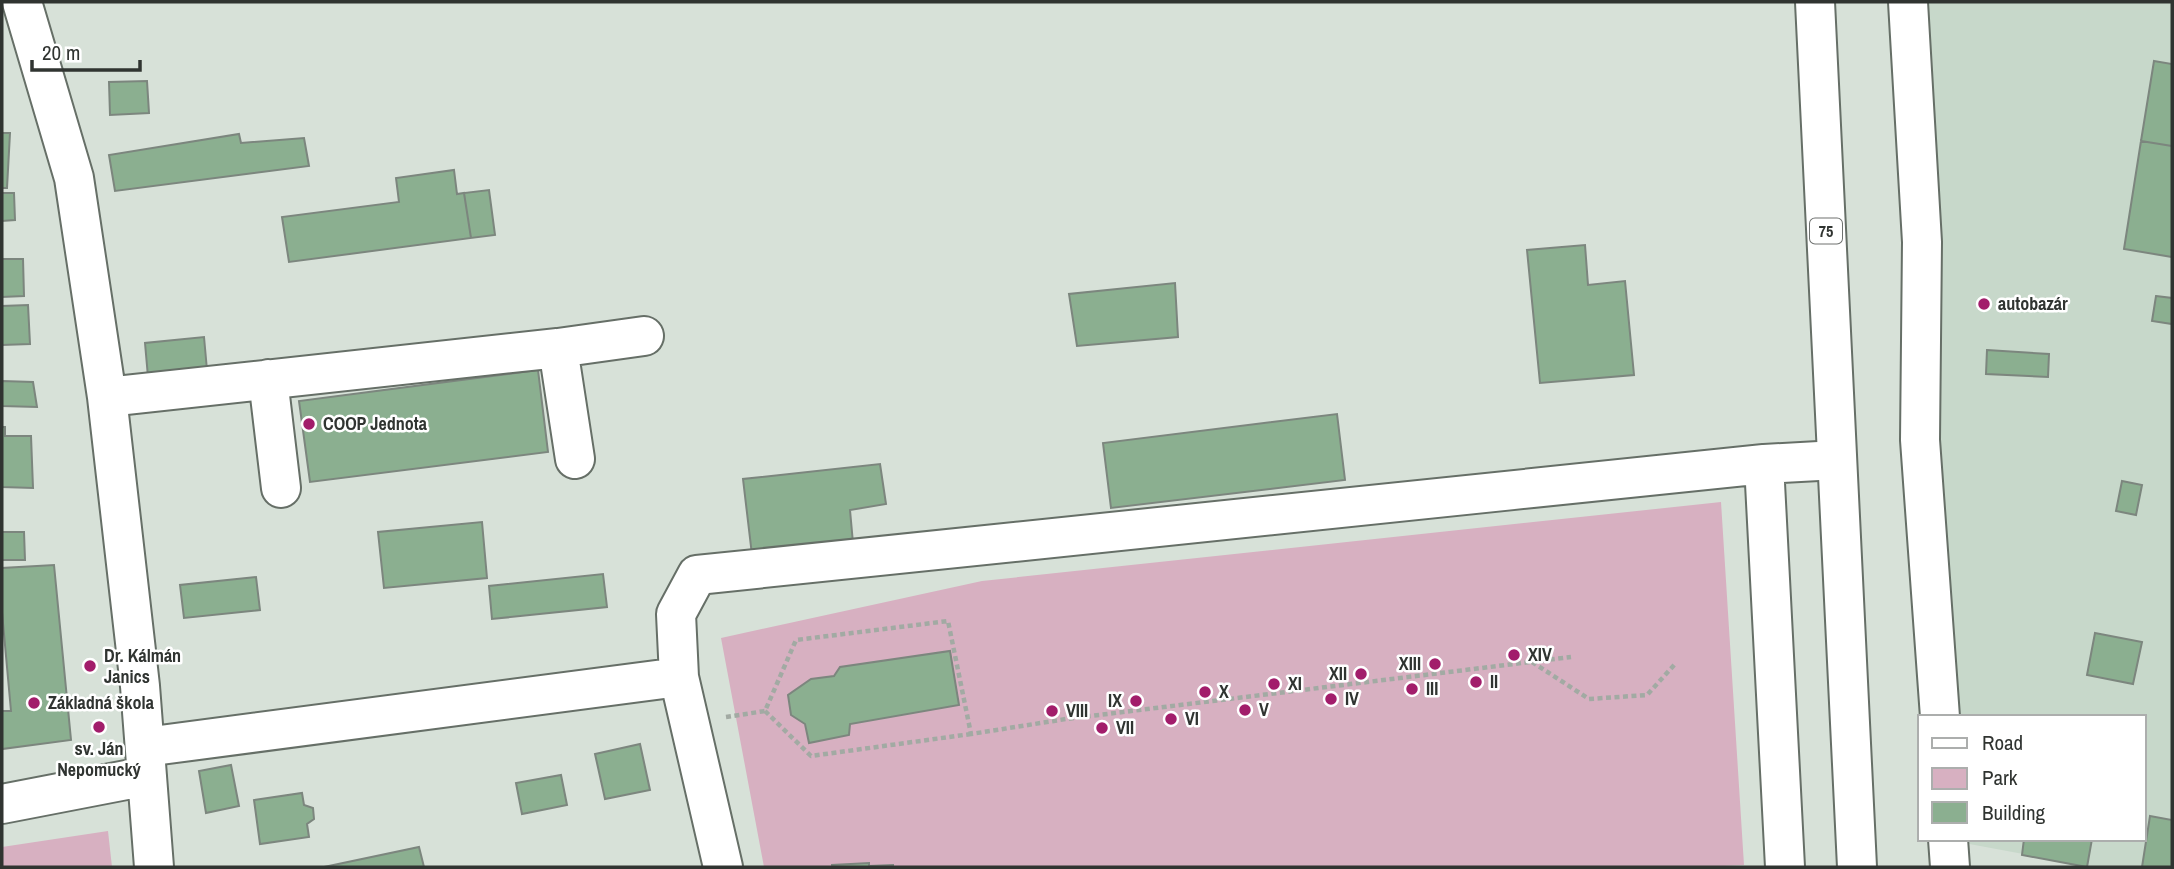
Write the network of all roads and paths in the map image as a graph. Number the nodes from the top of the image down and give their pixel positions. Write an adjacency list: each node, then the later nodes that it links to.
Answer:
1 (22, 2): 7 (street)
2 (1815, 2): 9 (street, 75)
3 (1908, 2): 17 (street)
4 (644, 336): 5 (street)
5 (558, 348): 6 (street); 8 (street)
6 (268, 379): 7 (street); 11 (street)
7 (107, 397): 20 (street)
8 (575, 459)
9 (1837, 460): 10 (street); 26 (street, 75)
10 (1763, 464): 15 (street); 25 (street)
11 (281, 488)
12 (1570, 657): 13 (path)
13 (1531, 662): 14 (path); 19 (path)
14 (1676, 663)
15 (679, 677): 20 (street); 24 (street)
16 (765, 711): 18 (path); 19 (path); 19 (path)
17 (1940, 715)
18 (729, 717)
19 (971, 733)
20 (146, 761): 21 (street); 23 (street)
21 (2, 804)
22 (1948, 841): 27 (street)
23 (153, 867)
24 (723, 867)
25 (1786, 867)
26 (1857, 867)
27 (1950, 867)

